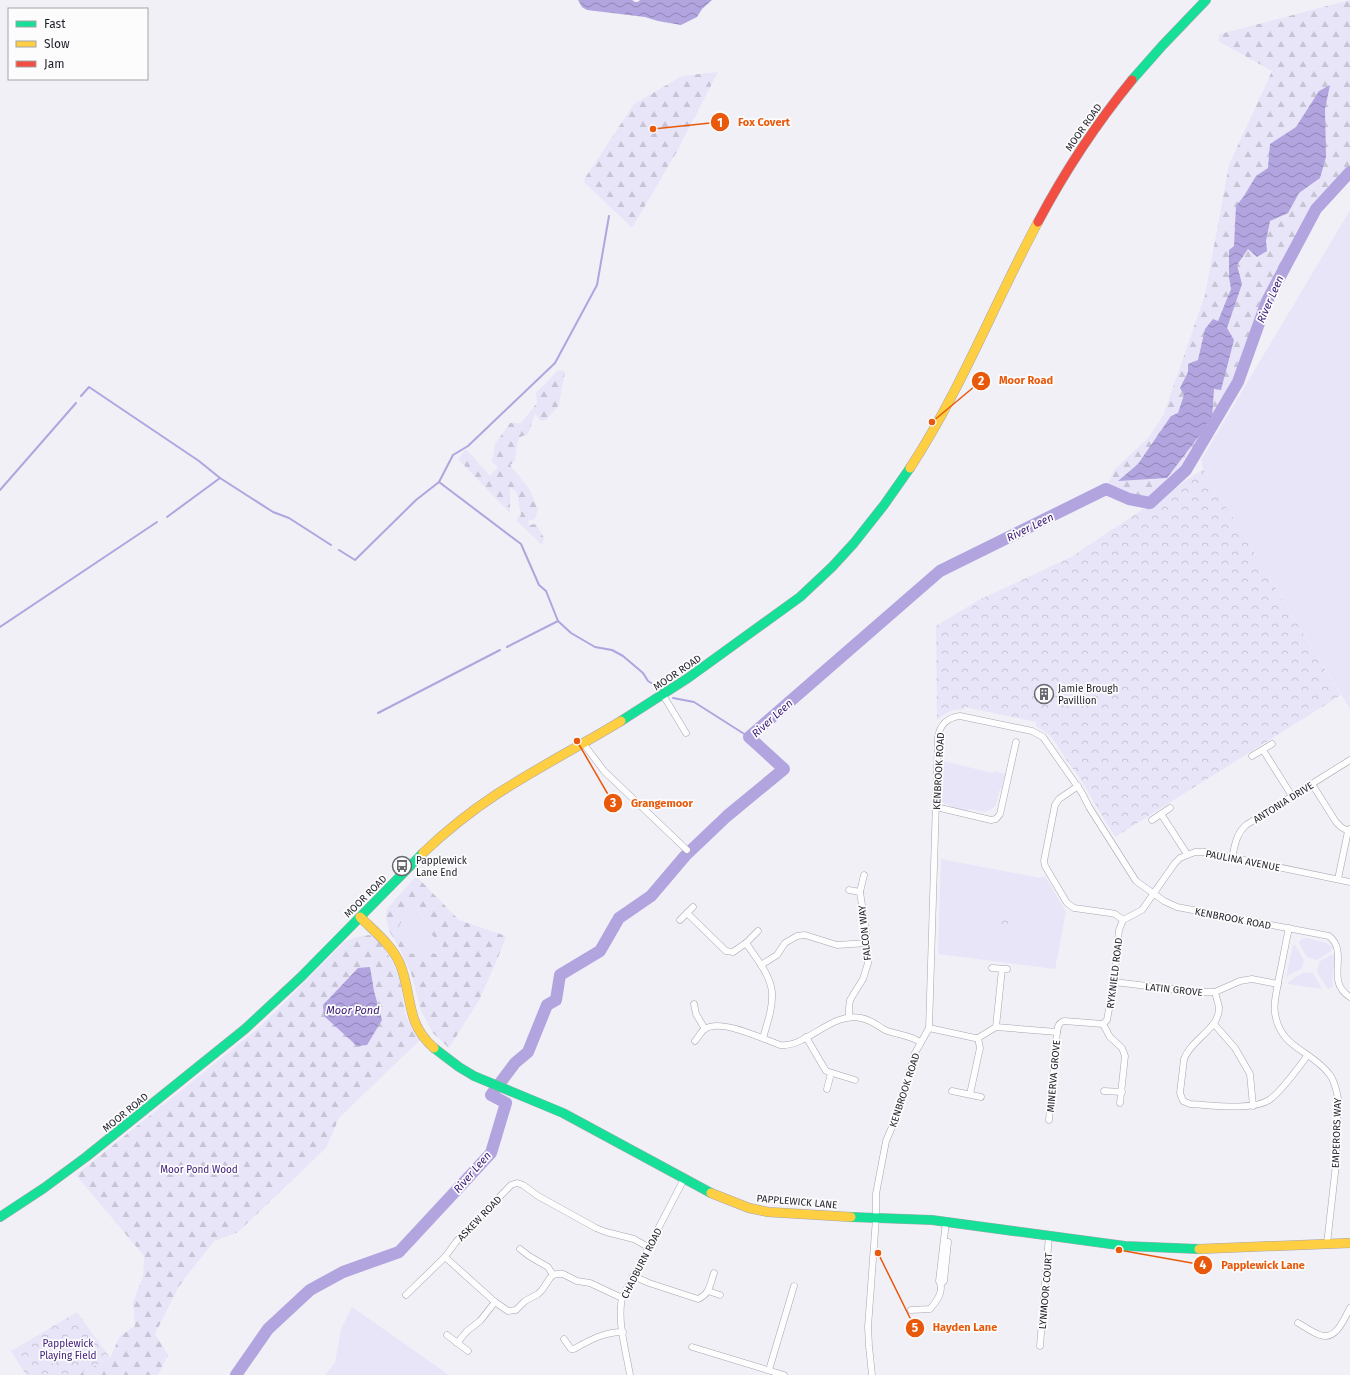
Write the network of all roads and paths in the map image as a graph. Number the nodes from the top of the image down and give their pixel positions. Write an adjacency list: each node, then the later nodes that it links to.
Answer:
1 (1206, 0): 2 (main road, MOOR ROAD)
2 (663, 695): 3 (street); 5 (main road, MOOR ROAD)
3 (686, 733)
4 (1016, 742): 13 (street)
5 (583, 743): 18 (street); 29 (main road, MOOR ROAD)
6 (1272, 744): 7 (street)
7 (1262, 750): 8 (street); 12 (street)
8 (1252, 756)
9 (1350, 760): 10 (street, ANTONIA DRIVE)
10 (1312, 784): 12 (street, ANTONIA DRIVE); 17 (street)
11 (1078, 786): 13 (street, KENBROOK ROAD); 26 (street, KENBROOK ROAD); 31 (street)
12 (1292, 796): 20 (street, ANTONIA DRIVE)
13 (936, 808): 47 (street, KENBROOK ROAD)
14 (1170, 808): 15 (street)
15 (1161, 814): 16 (street); 19 (street)
16 (1152, 820)
17 (1349, 830): 22 (street)
18 (687, 850)
19 (1187, 854): 20 (street, PAULINA AVENUE); 26 (street)
20 (1232, 858): 22 (street, PAULINA AVENUE)
21 (864, 875): 25 (street, FALCON WAY)
22 (1338, 879): 23 (street, PAULINA AVENUE)
23 (1350, 882)
24 (849, 890): 25 (street, FALCON WAY)
25 (860, 892): 35 (street, FALCON WAY)
26 (1154, 893): 31 (street); 32 (street, KENBROOK ROAD)
27 (693, 907): 28 (street)
28 (687, 913): 30 (street); 34 (street)
29 (360, 917): 67 (main road, PAPPLEWICK LANE); 68 (main road, MOOR ROAD)
30 (680, 920)
31 (1123, 920): 38 (street, RYKNIELD ROAD)
32 (1289, 928): 39 (street, EMPERORS WAY); 41 (street, KENBROOK ROAD)
33 (758, 931): 34 (street)
34 (746, 943): 36 (street)
35 (867, 943): 36 (street); 43 (street, FALCON WAY)
36 (761, 965): 51 (street)
37 (992, 968): 46 (street)
38 (1114, 982): 40 (street, LATIN GROVE); 44 (street, RYKNIELD ROAD)
39 (1278, 984): 40 (street, LATIN GROVE); 55 (street, EMPERORS WAY)
40 (1215, 992): 45 (street)
41 (1350, 997)
42 (694, 1004): 48 (street)
43 (849, 1017): 50 (street); 54 (street)
44 (1103, 1024): 49 (street); 61 (street)
45 (1214, 1024): 65 (street); 65 (street)
46 (996, 1027): 49 (street); 52 (street)
47 (929, 1028): 52 (street); 54 (street, KENBROOK ROAD)
48 (705, 1029): 51 (street); 53 (street)
49 (1057, 1032): 66 (street, MINERVA GROVE)
50 (806, 1037): 51 (street); 56 (street)
51 (762, 1038)
52 (978, 1038): 62 (street)
53 (695, 1041)
54 (920, 1042): 69 (street, KENBROOK ROAD)
55 (1307, 1056): 65 (street); 73 (street, EMPERORS WAY)
56 (832, 1073): 57 (street); 58 (street)
57 (855, 1080)
58 (828, 1089)
59 (952, 1090): 62 (street)
60 (1104, 1091): 61 (street)
61 (1122, 1092): 64 (street)
62 (970, 1094): 63 (street)
63 (981, 1097)
64 (1120, 1103)
65 (1253, 1106)
66 (1049, 1120)
67 (684, 1179): 69 (main road, PAPPLEWICK LANE); 74 (street, CHADBURN ROAD)
68 (0, 1217)
69 (876, 1218): 70 (main road, PAPPLEWICK LANE); 101 (street, KENBROOK ROAD)
70 (948, 1222): 71 (main road, PAPPLEWICK LANE); 87 (street)
71 (1049, 1235): 73 (main road, PAPPLEWICK LANE); 93 (street, LYNMOOR COURT)
72 (1350, 1243): 73 (main road, PAPPLEWICK LANE)
73 (1327, 1244)
74 (648, 1246): 76 (street, ASKEW ROAD); 79 (street, CHADBURN ROAD)
75 (520, 1249): 78 (street)
76 (445, 1257): 82 (street, ASKEW ROAD); 85 (street)
77 (714, 1273): 81 (street)
78 (553, 1275): 84 (street); 85 (street)
79 (633, 1276): 81 (street); 84 (street, CHADBURN ROAD)
80 (794, 1286): 98 (street)
81 (708, 1291): 83 (street)
82 (406, 1295)
83 (720, 1295)
84 (622, 1298): 89 (street, CHADBURN ROAD)
85 (495, 1302): 92 (street)
86 (1350, 1308): 88 (street)
87 (912, 1310)
88 (1298, 1323)
89 (623, 1332): 91 (street); 99 (street, CHADBURN ROAD)
90 (446, 1335): 92 (street)
91 (564, 1339)
92 (458, 1343): 96 (street)
93 (1040, 1346)
94 (692, 1347): 95 (street)
95 (701, 1350): 97 (street); 98 (street)
96 (468, 1351)
97 (699, 1357)
98 (768, 1370): 100 (street)
99 (630, 1375)
100 (784, 1375)
101 (872, 1375)

